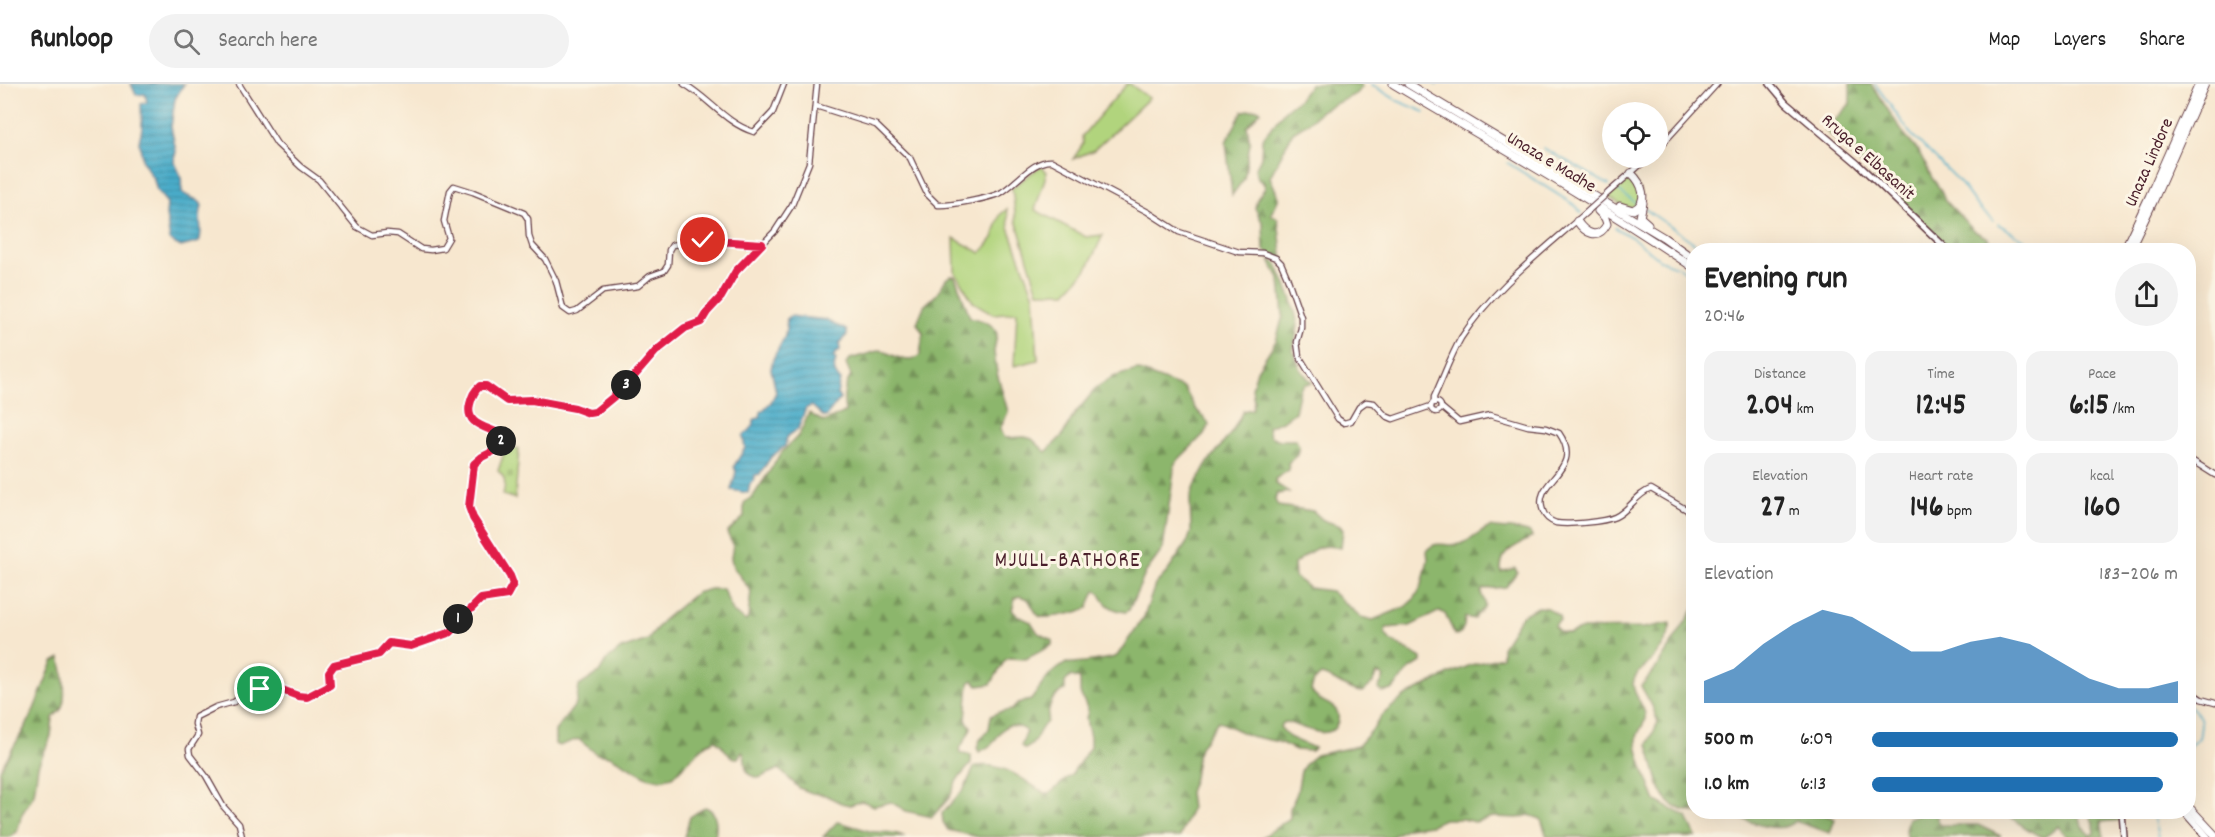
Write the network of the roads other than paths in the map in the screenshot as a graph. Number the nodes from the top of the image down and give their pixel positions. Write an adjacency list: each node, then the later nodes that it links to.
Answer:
1 (239, 84): 21 (street)
2 (684, 84): 3 (street)
3 (784, 84)
4 (817, 84): 11 (street)
5 (1393, 84): 15 (highway, Unaza e Madhe)
6 (1408, 84): 15 (highway, Unaza e Madhe)
7 (1717, 84): 12 (street)
8 (1770, 84): 18 (main road, Rruga e Elbasanit)
9 (2199, 84): 19 (highway, Unaza Lindore)
10 (2205, 84): 20 (highway, Unaza Lindore)
11 (816, 106): 21 (street); 24 (street)
12 (1668, 139)
13 (1637, 168): 14 (street)
14 (1633, 172): 15 (highway); 16 (street, bridge); 17 (highway)
15 (1557, 177): 16 (highway); 17 (highway, Unaza e Madhe)
16 (1576, 222): 17 (highway); 24 (street)
17 (1661, 241): 22 (highway, Unaza e Madhe); 23 (highway, Unaza e Madhe)
18 (1941, 243)
19 (2128, 243)
20 (2133, 243)
21 (762, 244): 35 (street)
22 (1686, 255)
23 (1686, 261)
24 (1433, 404): 25 (street); 25 (street)
25 (1441, 407): 28 (street)
26 (2196, 463): 27 (street)
27 (2215, 475)
28 (1686, 509)
29 (2196, 696): 30 (street)
30 (2215, 703)
31 (2196, 815): 34 (highway)
32 (2122, 819): 36 (main road)
33 (2191, 819): 37 (highway)
34 (2215, 835)
35 (242, 837)
36 (2124, 837)
37 (2207, 837)

